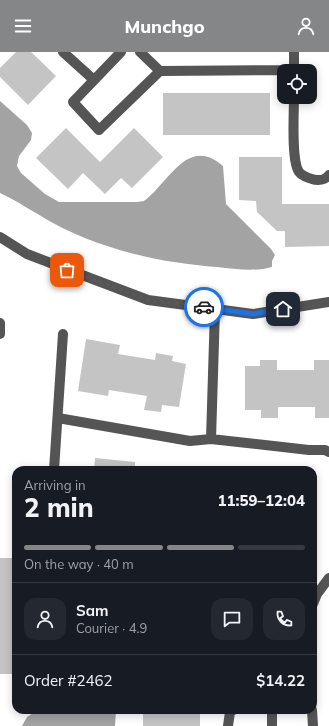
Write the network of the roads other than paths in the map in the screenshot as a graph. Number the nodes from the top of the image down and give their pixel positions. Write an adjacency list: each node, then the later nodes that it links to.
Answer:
1 (63, 52): 8 (street)
2 (121, 52): 8 (street)
3 (140, 52): 6 (street)
4 (294, 52): 5 (street)
5 (294, 64)
6 (160, 71): 7 (street); 8 (street)
7 (277, 71)
8 (94, 80)
9 (294, 104): 10 (street)
10 (329, 175)
11 (0, 237): 13 (street)
12 (329, 302): 13 (street)
13 (215, 309): 18 (street)
14 (0, 323): 15 (street)
15 (0, 334)
16 (63, 334): 17 (street)
17 (58, 418): 18 (street); 20 (street)
18 (211, 439): 19 (street)
19 (329, 452)
20 (54, 466)
21 (329, 578): 22 (street)
22 (317, 594)
23 (230, 714): 26 (street)
24 (272, 714): 27 (street)
25 (312, 714): 28 (street)
26 (228, 726)
27 (272, 726)
28 (313, 726)

